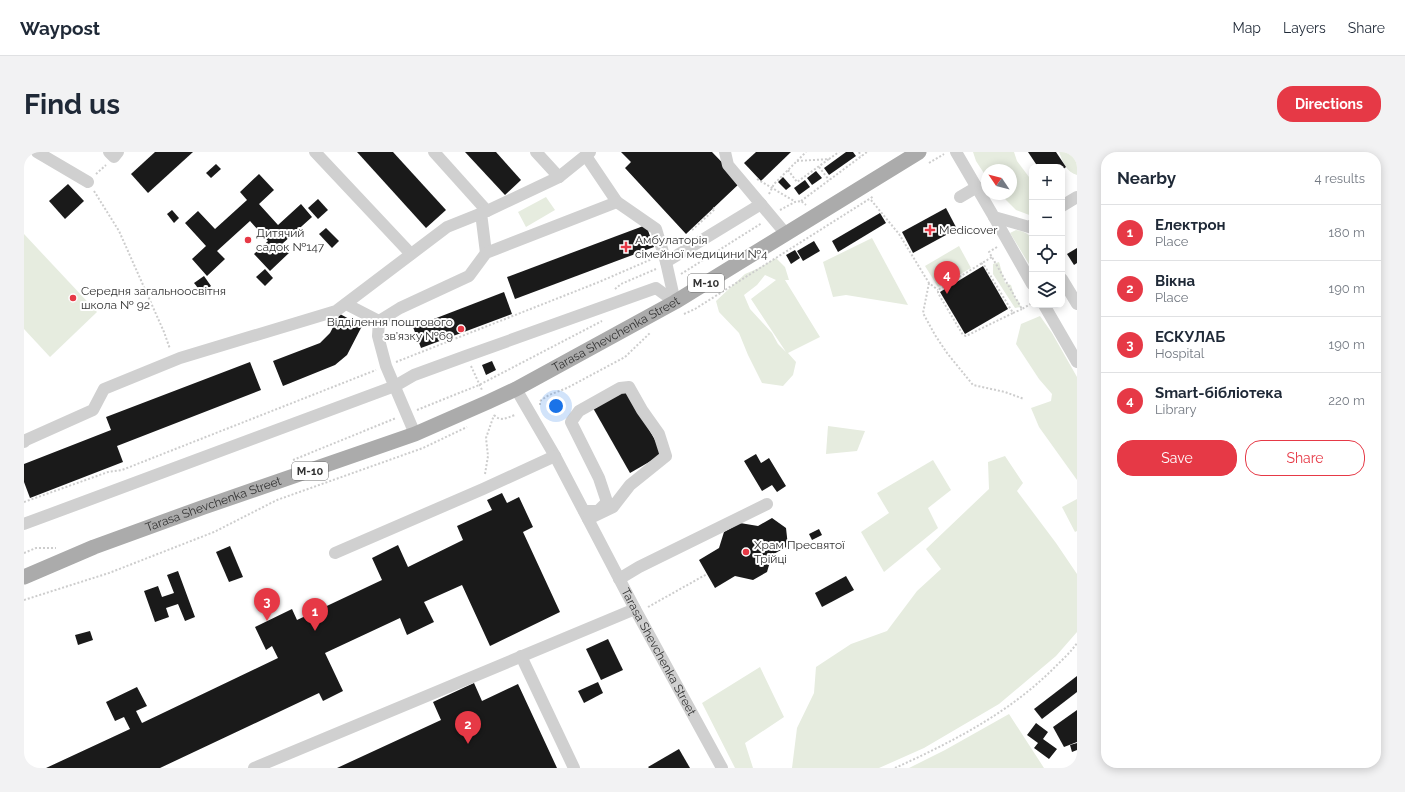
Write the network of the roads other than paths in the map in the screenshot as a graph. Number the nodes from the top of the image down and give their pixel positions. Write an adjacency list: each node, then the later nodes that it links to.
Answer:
1 (37, 152): 10 (street)
2 (315, 152): 22 (street)
3 (434, 152): 17 (street)
4 (536, 152): 9 (street)
5 (956, 152): 11 (street)
6 (588, 154): 9 (street); 14 (street)
7 (729, 155): 15 (street)
8 (923, 158): 20 (main road, Tarasa Shevchenka Street / М-10)
9 (559, 177): 17 (street)
10 (88, 182)
11 (977, 187): 12 (street); 18 (street)
12 (960, 197)
13 (1077, 197): 16 (street)
14 (617, 202): 21 (street); 23 (street)
15 (761, 204): 20 (street); 23 (street)
16 (1065, 204)
17 (484, 212): 21 (street); 22 (street)
18 (994, 217): 19 (street); 24 (street)
19 (1029, 227)
20 (786, 234): 28 (main road, Tarasa Shevchenka Street / М-10)
21 (486, 253): 30 (street)
22 (410, 254): 26 (street)
23 (661, 266): 28 (street)
24 (1029, 279)
25 (1065, 285): 27 (street)
26 (346, 304): 30 (street); 35 (street)
27 (1077, 304)
28 (679, 308): 32 (street); 33 (main road, Tarasa Shevchenka Street / М-10)
29 (1046, 308): 31 (street)
30 (379, 321): 32 (street)
31 (1077, 362)
32 (395, 386): 34 (street); 39 (street)
33 (516, 389): 34 (main road, Tarasa Shevchenka Street / М-10); 36 (street, Tarasa Shevchenka Street)
34 (415, 434): 41 (main road, Tarasa Shevchenka Street / М-10)
35 (24, 442)
36 (555, 456): 38 (street, Tarasa Shevchenka Street); 40 (street)
37 (767, 504): 42 (street)
38 (586, 515): 38 (street); 42 (street, Tarasa Shevchenka Street)
39 (24, 524)
40 (335, 553)
41 (24, 577)
42 (619, 578): 43 (street, Tarasa Shevchenka Street)
43 (640, 609): 44 (street); 47 (street, Tarasa Shevchenka Street)
44 (521, 656): 45 (street); 46 (street)
45 (254, 768)
46 (574, 768)
47 (722, 768)

